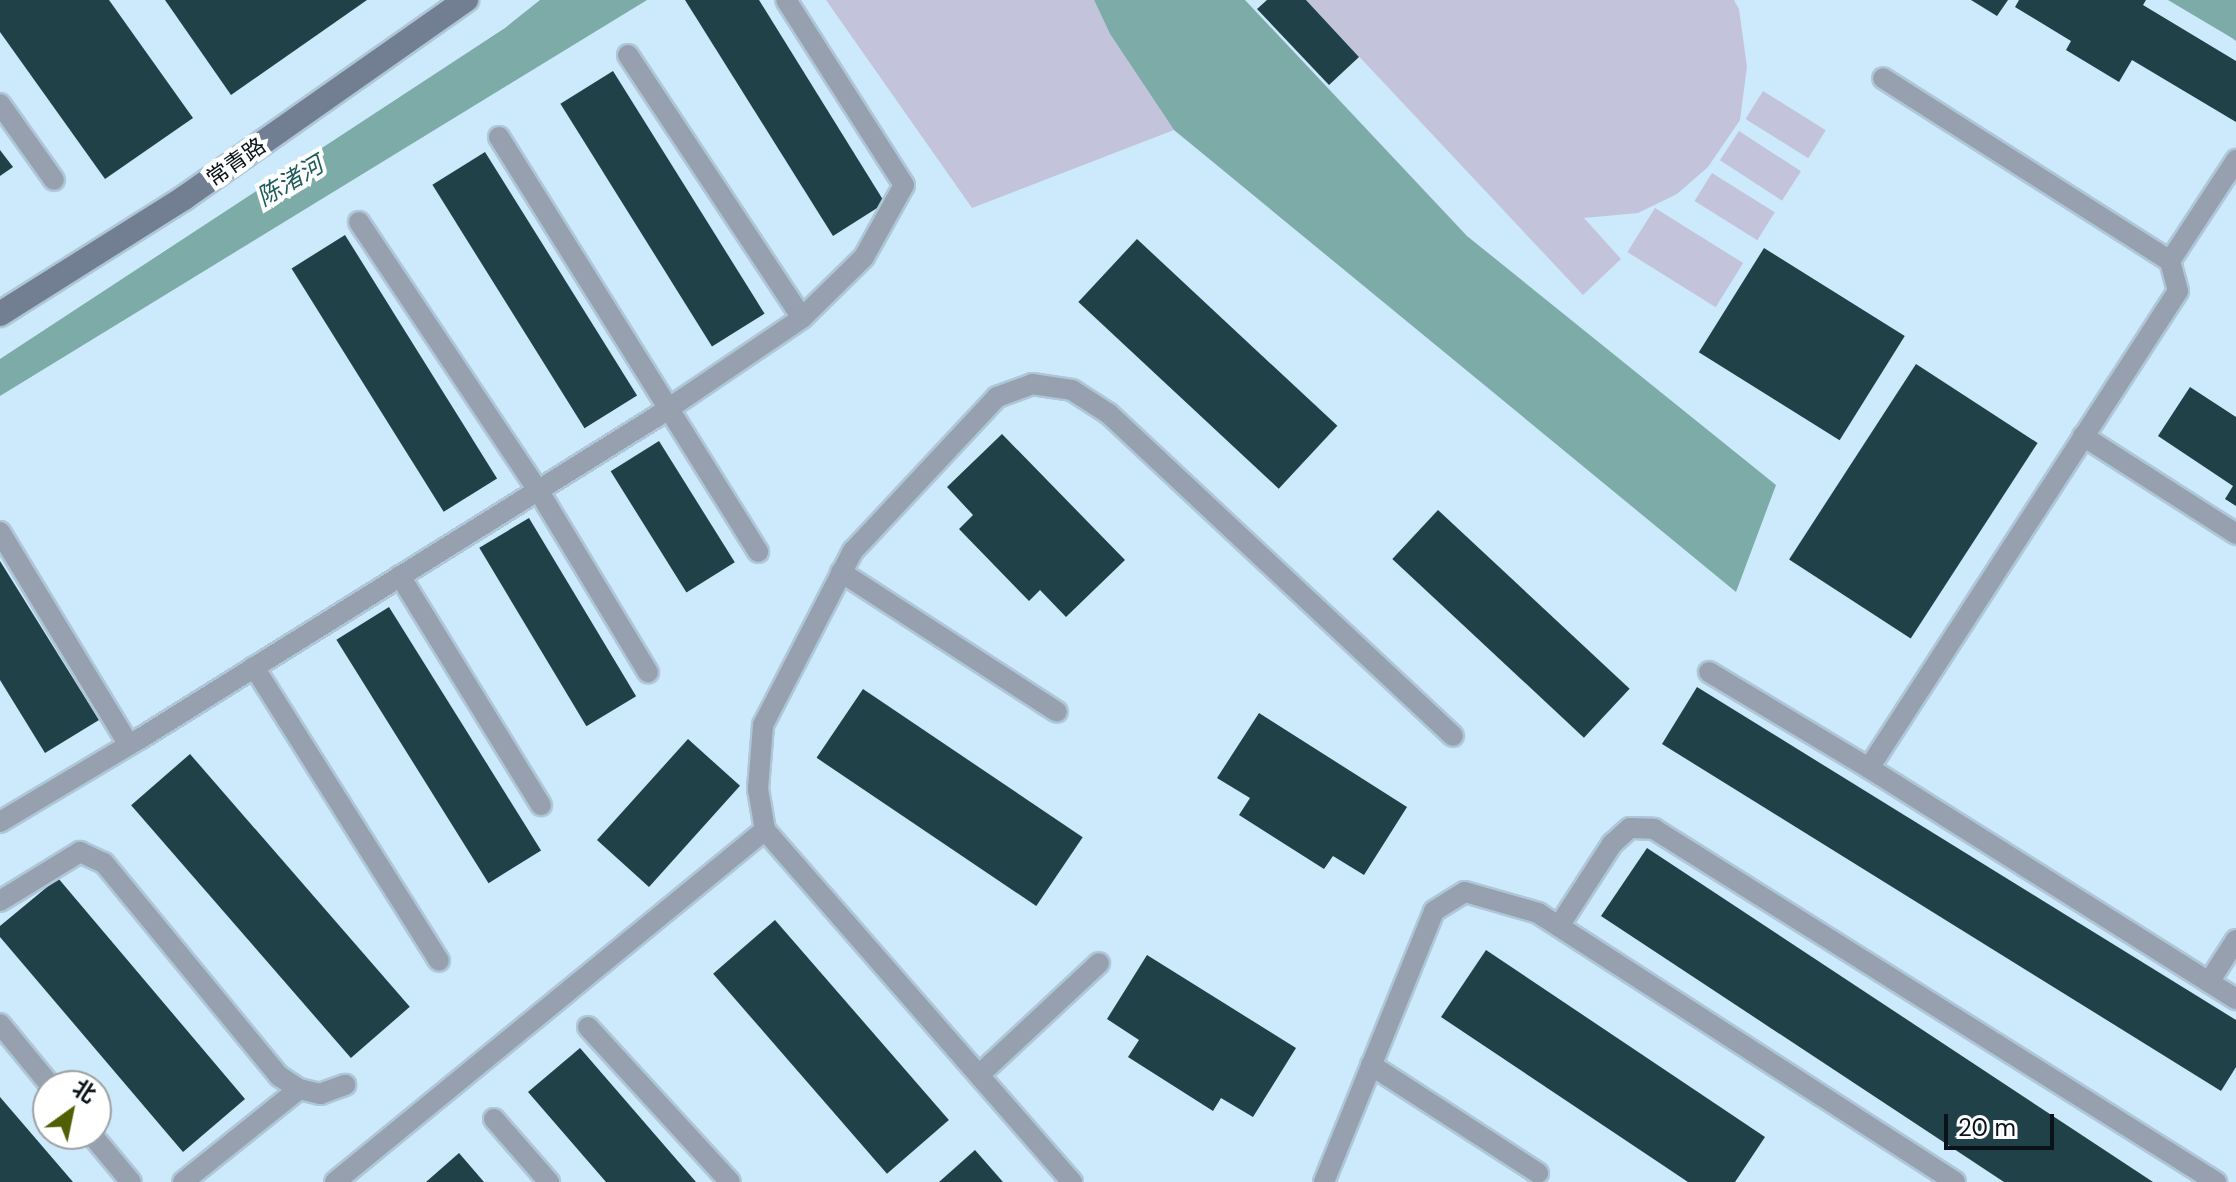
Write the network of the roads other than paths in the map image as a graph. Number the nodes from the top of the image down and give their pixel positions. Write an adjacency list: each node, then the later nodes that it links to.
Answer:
1 (466, 0): 11 (street, 常青路)
2 (786, 0): 12 (lane)
3 (628, 55): 12 (lane)
4 (1883, 78): 10 (lane)
5 (0, 104): 8 (lane)
6 (499, 137): 13 (lane)
7 (2236, 160): 10 (lane)
8 (54, 180)
9 (359, 222): 15 (lane)
10 (2170, 261): 14 (lane)
11 (0, 314)
12 (802, 318): 13 (lane)
13 (670, 408): 15 (lane); 18 (lane)
14 (2083, 436): 17 (lane); 27 (lane)
15 (538, 490): 20 (lane); 22 (lane)
16 (0, 532): 26 (lane)
17 (2236, 534)
18 (758, 552)
19 (841, 572): 24 (lane); 25 (lane); 30 (lane)
20 (400, 576): 21 (lane); 28 (lane)
21 (254, 667): 26 (lane); 34 (lane)
22 (648, 672)
23 (1709, 672): 27 (lane)
24 (1057, 712)
25 (1453, 736)
26 (129, 745): 29 (lane)
27 (1869, 768): 36 (lane)
28 (541, 805)
29 (1, 820)
30 (765, 830): 42 (lane); 50 (lane)
31 (0, 901): 44 (lane)
32 (1559, 926): 40 (lane); 55 (lane); 56 (lane)
33 (2236, 940): 36 (lane)
34 (439, 961)
35 (1099, 963): 42 (lane)
36 (2209, 982): 37 (lane)
37 (2236, 999)
38 (0, 1024): 41 (lane)
39 (588, 1027): 52 (lane)
40 (1371, 1065): 47 (lane); 54 (lane)
41 (38, 1070)
42 (979, 1075): 53 (lane)
43 (345, 1085): 44 (lane)
44 (299, 1089): 49 (lane)
45 (494, 1119): 51 (lane)
46 (104, 1150): 48 (lane)
47 (1538, 1173)
48 (131, 1182)
49 (183, 1182)
50 (335, 1182)
51 (549, 1182)
52 (730, 1182)
53 (1072, 1182)
54 (1324, 1182)
55 (1955, 1182)
56 (2216, 1182)

